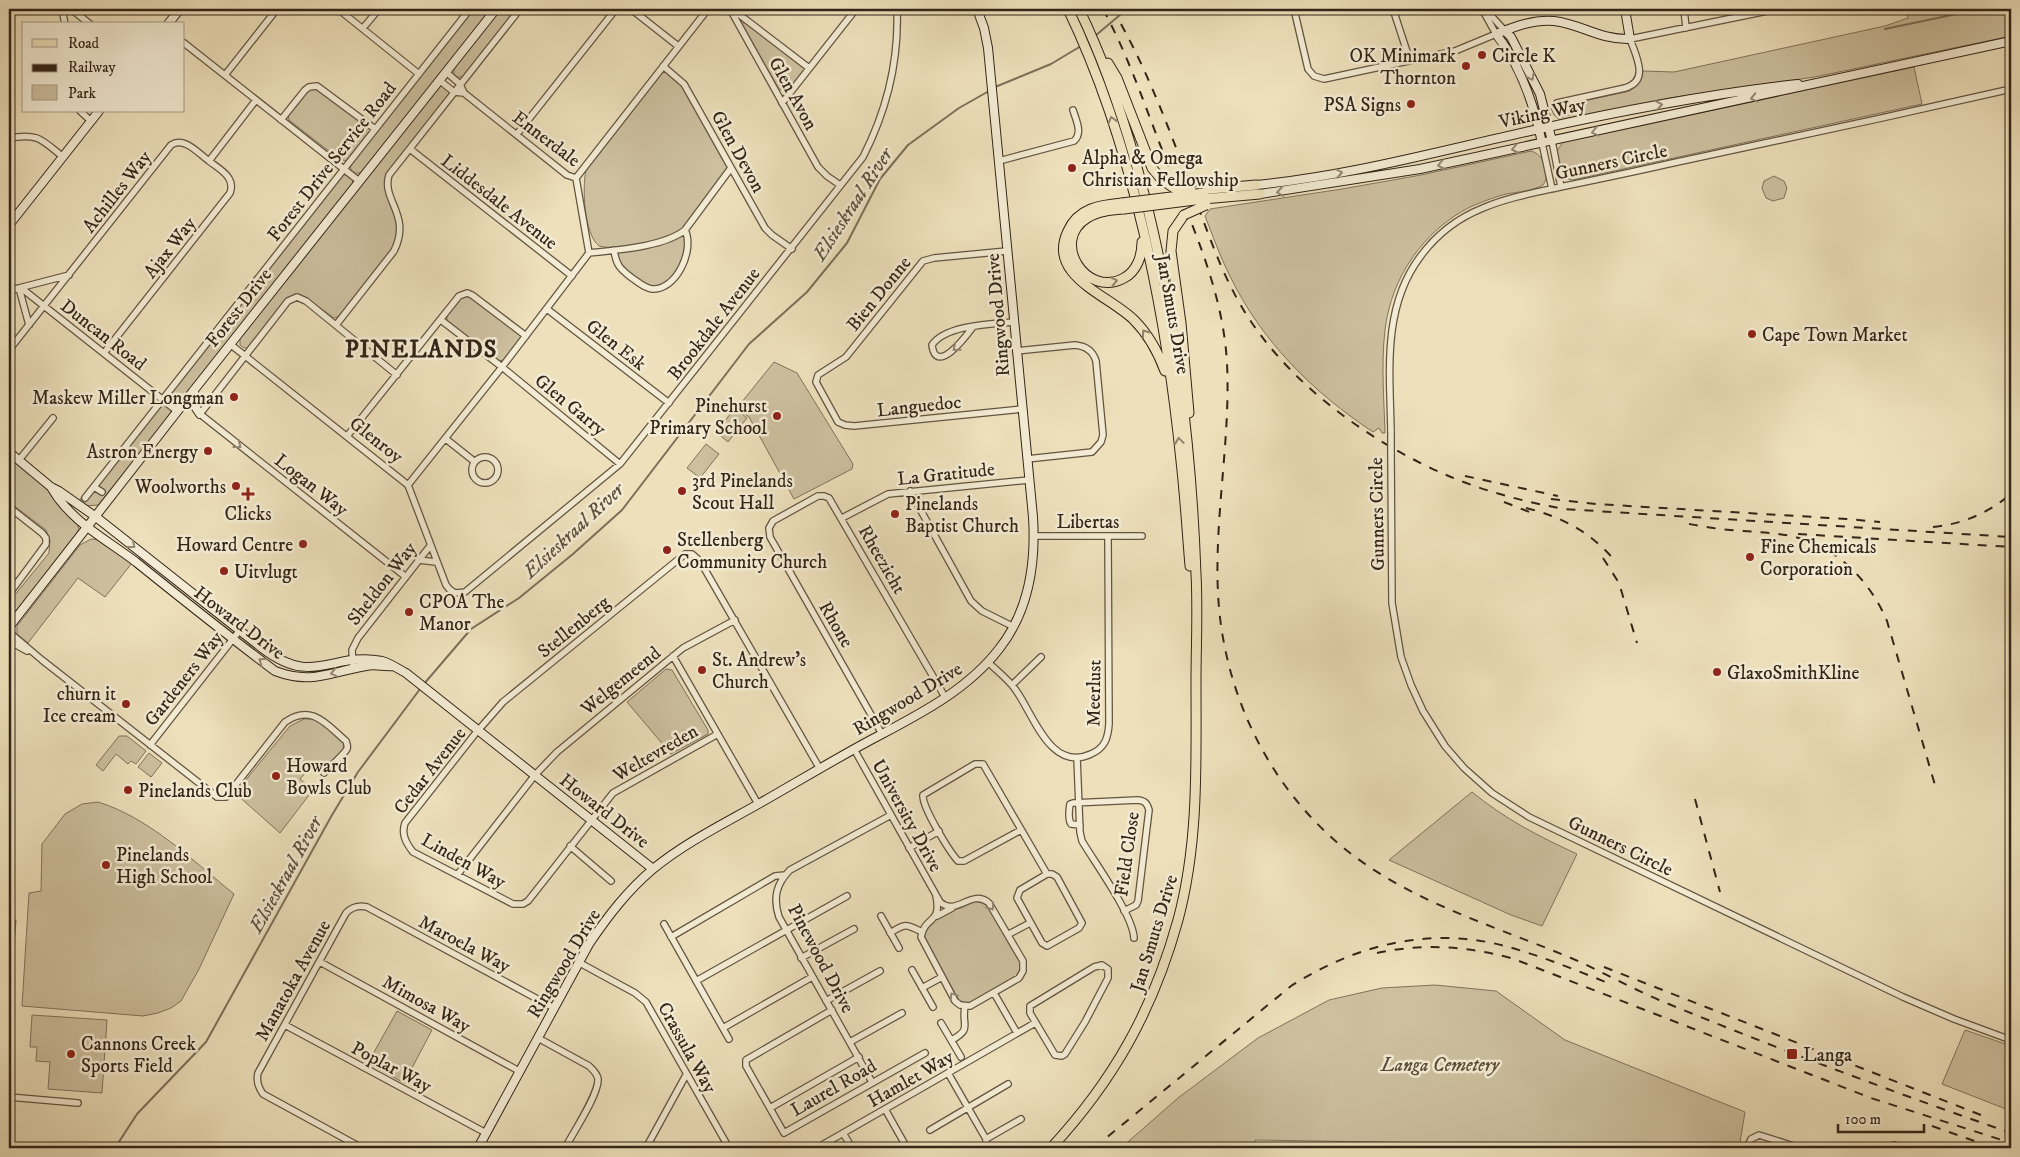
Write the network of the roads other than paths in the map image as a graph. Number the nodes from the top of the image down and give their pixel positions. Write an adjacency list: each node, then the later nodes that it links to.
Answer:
1 (62, 9): 25 (street)
2 (71, 9): 26 (street)
3 (180, 9): 27 (street)
4 (277, 9): 42 (street)
5 (338, 9): 28 (street)
6 (379, 9): 28 (street)
7 (470, 9): 41 (street, Forest Drive Service Road)
8 (496, 9): 40 (street, Forest Drive)
9 (520, 9): 45 (street)
10 (616, 9): 60 (street)
11 (631, 9): 35 (street)
12 (708, 9): 35 (street)
13 (731, 9): 39 (street, Glen Avon); 50 (street, Glen Avon)
14 (856, 9): 39 (street)
15 (897, 9): 72 (street, Brookdale Avenue)
16 (977, 9): 67 (street, Ringwood Drive)
17 (1068, 9): 78 (main road, Jan Smuts Drive, one-way to 17)
18 (1079, 9): 36 (main road, Jan Smuts Drive)
19 (1294, 9): 37 (street)
20 (1393, 9): 37 (street)
21 (1483, 9): 30 (street); 31 (street)
22 (1625, 9): 32 (street)
23 (1684, 9): 29 (street)
24 (1777, 9): 29 (street)
25 (65, 22)
26 (87, 22)
27 (170, 22)
28 (363, 28): 41 (street)
29 (1686, 28): 32 (street)
30 (1504, 31): 31 (street); 32 (street); 57 (street, one-way to 57)
31 (1496, 34): 37 (street); 59 (street)
32 (1630, 39): 51 (street)
33 (2011, 41): 43 (street, Viking Way)
34 (185, 44): 42 (street)
35 (678, 46): 38 (street)
36 (1098, 48): 76 (main road, bridge); 116 (main road, Jan Smuts Drive)
37 (1410, 61)
38 (663, 66): 68 (street, Glen Devon); 70 (street)
39 (809, 68): 50 (street)
40 (446, 72): 44 (street, Forest Drive); 45 (street, Ennerdale)
41 (419, 74): 58 (street, Forest Drive Service Road)
42 (224, 75): 49 (street)
43 (1835, 79): 57 (street, Viking Way, one-way to 43); 62 (street, Viking Way, one-way to 62)
44 (439, 80): 47 (street); 71 (street, Forest Drive)
45 (460, 84): 47 (street); 48 (street, Ennerdale)
46 (2011, 89): 73 (street, Gunners Circle)
47 (454, 92): 48 (street); 64 (street)
48 (464, 93): 60 (street, Ennerdale)
49 (256, 100): 55 (street); 66 (street)
50 (782, 103): 72 (street, Glen Avon)
51 (1557, 103)
52 (1074, 110): 67 (street)
53 (81, 112): 56 (street)
54 (98, 112): 56 (street)
55 (281, 120): 58 (street); 69 (street)
56 (91, 121): 65 (street)
57 (1549, 127): 59 (street, Viking Way); 62 (street)
58 (375, 129): 69 (street, Forest Drive Service Road)
59 (1539, 129): 63 (street); 75 (street, Viking Way, one-way to 59)
60 (517, 134): 70 (street, Ennerdale)
61 (9, 138): 65 (street)
62 (1552, 141): 63 (street, Viking Way); 73 (street)
63 (1542, 143): 74 (street); 75 (street, Viking Way, one-way to 75)
64 (410, 149): 86 (street, Liddesdale Avenue); 94 (street)
65 (63, 157): 79 (street)
66 (208, 161): 85 (street, Achilles Way); 100 (street, Ajax Way)
67 (999, 161): 83 (street, Ringwood Drive)
68 (731, 168): 80 (street); 81 (street, Glen Devon)
69 (344, 170): 71 (street); 106 (street, Forest Drive Service Road)
70 (576, 178): 84 (street, Ennerdale)
71 (359, 181): 97 (street, Forest Drive)
72 (840, 185): 81 (street, Brookdale Avenue)
73 (1562, 187): 74 (street, Gunners Circle)
74 (1552, 189): 225 (street, Gunners Circle, bridge)
75 (1258, 190): 76 (main road)
76 (1203, 197): 77 (main road, bridge); 116 (main road, bridge)
77 (1123, 206): 78 (main road, one-way to 78); 105 (main road, one-way to 77)
78 (1139, 217): 105 (main road, Jan Smuts Drive)
79 (9, 225)
80 (685, 230): 82 (street); 82 (street)
81 (792, 249): 107 (street, Brookdale Avenue)
82 (614, 250): 84 (street)
83 (1007, 251): 92 (street, Ringwood Drive); 108 (street, Bien Donne)
84 (589, 252): 86 (street)
85 (69, 274): 87 (street); 89 (street, Achilles Way)
86 (572, 276): 90 (street)
87 (19, 288): 88 (street); 89 (street, Duncan Road); 93 (street)
88 (9, 290)
89 (44, 306): 93 (street, Achilles Way); 100 (street, Duncan Road)
90 (547, 309): 96 (street); 107 (street, Glen Esk)
91 (441, 320): 96 (street); 102 (street, Glen Garry); 103 (street)
92 (1014, 322): 95 (street); 99 (street, Ringwood Drive)
93 (28, 325): 98 (street, Achilles Way)
94 (336, 325): 101 (street); 103 (street)
95 (973, 327): 95 (street, one-way to 95)
96 (526, 336): 102 (street)
97 (230, 344): 101 (street, Glenroy); 104 (street, Forest Drive)
98 (9, 350)
99 (1016, 351): 109 (street, Ringwood Drive); 117 (street)
100 (104, 353): 106 (street, Duncan Road)
101 (245, 355): 111 (street); 113 (street, Glenroy)
102 (502, 368): 114 (street); 120 (street, Glen Garry)
103 (397, 375): 113 (street)
104 (194, 390): 110 (street, Forest Drive); 111 (street)
105 (1172, 393): 147 (main road, Jan Smuts Drive, one-way to 105)
106 (162, 399): 110 (street, Duncan Road); 124 (street, Forest Drive Service Road)
107 (669, 403): 120 (street, Brookdale Avenue)
108 (829, 406): 109 (street, Languedoc)
109 (1022, 408): 117 (street, Ringwood Drive)
110 (177, 411): 129 (street, Forest Drive)
111 (200, 414): 139 (street, Logan Way, one-way to 139)
112 (53, 418): 118 (street)
113 (348, 435): 122 (street, Glenroy)
114 (446, 439): 119 (street); 122 (street)
115 (9, 452): 118 (street)
116 (1189, 457): 147 (main road, Jan Smuts Drive)
117 (1027, 459): 121 (street, Ringwood Drive)
118 (19, 460): 123 (street)
119 (475, 462): 119 (street)
120 (620, 464): 141 (street, Brookdale Avenue)
121 (1029, 480): 126 (street, La Gratitude); 133 (street, Ringwood Drive)
122 (408, 485): 136 (street, Glenroy)
123 (51, 487): 129 (street, Howard Drive); 131 (street, Howard Drive)
124 (94, 487): 125 (street); 127 (street, Forest Drive Service Road)
125 (102, 492)
126 (910, 492): 130 (street, La Gratitude); 144 (street)
127 (86, 498)
128 (9, 507): 140 (street)
129 (96, 517): 131 (street, Forest Drive); 145 (street, Howard Drive, one-way to 145)
130 (842, 518): 132 (street, Rheezicht); 156 (street, Rheezicht)
131 (88, 528): 143 (street, Forest Drive); 148 (street, Howard Drive)
132 (769, 528): 159 (street, Rhone)
133 (1034, 536): 134 (street, Libertas); 144 (street, Ringwood Drive)
134 (1108, 536): 135 (street, Libertas); 162 (street, Meerlust)
135 (1142, 536)
136 (430, 546): 137 (street, Sheldon Way); 138 (street, Glenroy)
137 (419, 560): 138 (street); 139 (street, Sheldon Way)
138 (436, 562): 141 (street, Glenroy)
139 (406, 577): 154 (street, Sheldon Way)
140 (10, 590)
141 (457, 594)
142 (734, 620): 150 (street, Welgemeend); 157 (street, Stellenberg); 163 (street)
143 (9, 627)
144 (1014, 627): 153 (street, Ringwood Drive)
145 (240, 630): 148 (street, Gardeners Way); 154 (street, Howard Drive)
146 (9, 632): 152 (street)
147 (1196, 636): 255 (main road, Jan Smuts Drive)
148 (233, 639): 154 (street, Howard Drive, one-way to 148); 160 (street, Gardeners Way)
149 (9, 641): 152 (street)
150 (673, 656): 158 (street); 165 (street, Welgemeend)
151 (1041, 657): 155 (street)
152 (40, 658): 160 (street)
153 (988, 662): 155 (street); 156 (street, Ringwood Drive)
154 (353, 665): 157 (street, Howard Drive)
155 (1012, 685): 162 (street)
156 (945, 697): 159 (street, Ringwood Drive)
157 (479, 730): 165 (street, Howard Drive); 171 (street, Cedar Avenue)
158 (716, 734): 167 (street); 169 (street, Weltevreden)
159 (882, 734): 161 (street, Ringwood Drive)
160 (150, 745): 164 (street)
161 (854, 749): 163 (street, Ringwood Drive); 168 (street, University Drive)
162 (1077, 758): 166 (street, Field Close)
163 (820, 769): 167 (street, Ringwood Drive)
164 (324, 773)
165 (535, 775): 169 (street, Howard Drive); 177 (street, Welgemeend)
166 (1079, 802): 170 (street, Field Close); 170 (street, Field Close); 188 (street, Field Close)
167 (758, 804): 176 (street, Ringwood Drive)
168 (891, 815): 175 (street, University Drive); 179 (street, Pinewood Drive)
169 (591, 820): 174 (street, Weltevreden); 176 (street, Howard Drive)
170 (1080, 825): 188 (street, Field Close)
171 (403, 829): 177 (street, Linden Way)
172 (1021, 830): 173 (street); 173 (street); 178 (street)
173 (939, 831): 175 (street)
174 (570, 846): 180 (street); 185 (street, Weltevreden)
175 (909, 848): 184 (street, University Drive)
176 (653, 869): 203 (street, Ringwood Drive)
177 (458, 874): 185 (street, Linden Way)
178 (1047, 874): 191 (street); 191 (street)
179 (784, 875): 181 (street); 182 (street, Pinewood Drive)
180 (610, 881)
181 (761, 885): 182 (street); 198 (street)
182 (777, 888): 194 (street, Pinewood Drive)
183 (847, 896): 194 (street)
184 (936, 896): 187 (street, University Drive); 190 (street, University Drive)
185 (523, 904)
186 (362, 906): 202 (street, Manatoka Avenue); 214 (street, Maroela Way)
187 (952, 908): 190 (street); 197 (street, one-way to 197)
188 (1124, 911): 199 (street, Field Close)
189 (881, 916): 196 (street)
190 (937, 916): 195 (street)
191 (1030, 923): 197 (street)
192 (664, 924): 198 (street)
193 (854, 929): 201 (street)
194 (786, 930): 201 (street, Pinewood Drive); 208 (street)
195 (922, 932): 196 (street); 207 (street)
196 (890, 933): 200 (street)
197 (1009, 934): 210 (street)
198 (671, 937): 208 (street)
199 (1134, 938)
200 (899, 948)
201 (801, 958): 206 (street, Pinewood Drive)
202 (320, 962): 219 (street, Manatoka Avenue); 230 (street, Mimosa Way)
203 (578, 962): 214 (street, Ringwood Drive); 232 (street, Crassula Way)
204 (912, 970): 209 (street)
205 (880, 971): 211 (street)
206 (812, 977): 211 (street, Pinewood Drive); 220 (street)
207 (942, 977): 209 (street); 212 (street, one-way to 207)
208 (696, 982): 220 (street)
209 (922, 988): 213 (street)
210 (994, 993): 212 (street); 221 (street)
211 (826, 1001): 215 (street, Pinewood Drive)
212 (965, 1006): 224 (street)
213 (933, 1007)
214 (554, 1008): 222 (street, Ringwood Drive)
215 (832, 1010): 226 (street, Pinewood Drive); 237 (street)
216 (902, 1013): 226 (street)
217 (941, 1023): 224 (street)
218 (1035, 1023): 218 (street); 221 (street, Hamlet Way)
219 (285, 1025): 243 (street, Poplar Way); 246 (street, Manatoka Avenue)
220 (723, 1028): 223 (street)
221 (1017, 1032): 231 (street, Hamlet Way)
222 (538, 1038): 230 (street, Ringwood Drive); 248 (street)
223 (729, 1039)
224 (952, 1040): 228 (street)
225 (2011, 1040)
226 (850, 1042): 229 (street, Pinewood Drive)
227 (925, 1053): 233 (street, Laurel Road)
228 (961, 1056)
229 (859, 1057): 233 (street, Pinewood Drive); 237 (street)
230 (520, 1071): 243 (street, Ringwood Drive)
231 (948, 1073): 238 (street); 239 (street, Hamlet Way)
232 (686, 1075): 249 (street); 250 (street, Crassula Way)
233 (872, 1082): 237 (street, Laurel Road)
234 (1008, 1084): 238 (street)
235 (9, 1097): 236 (street)
236 (78, 1103)
237 (769, 1107)
238 (968, 1108): 241 (street); 244 (street)
239 (884, 1110): 242 (street, Hamlet Way); 253 (street)
240 (1021, 1119): 244 (street)
241 (930, 1130)
242 (843, 1133): 251 (street, Hamlet Way); 252 (street)
243 (486, 1134): 247 (street, Ringwood Drive)
244 (986, 1139): 254 (street)
245 (1894, 1145): 258 (street)
246 (362, 1148)
247 (478, 1148)
248 (565, 1148)
249 (646, 1148)
250 (729, 1148)
251 (817, 1148)
252 (852, 1148)
253 (907, 1148)
254 (983, 1148)
255 (1051, 1148)
256 (1747, 1148): 257 (street)
257 (1800, 1148)
258 (1904, 1148)

